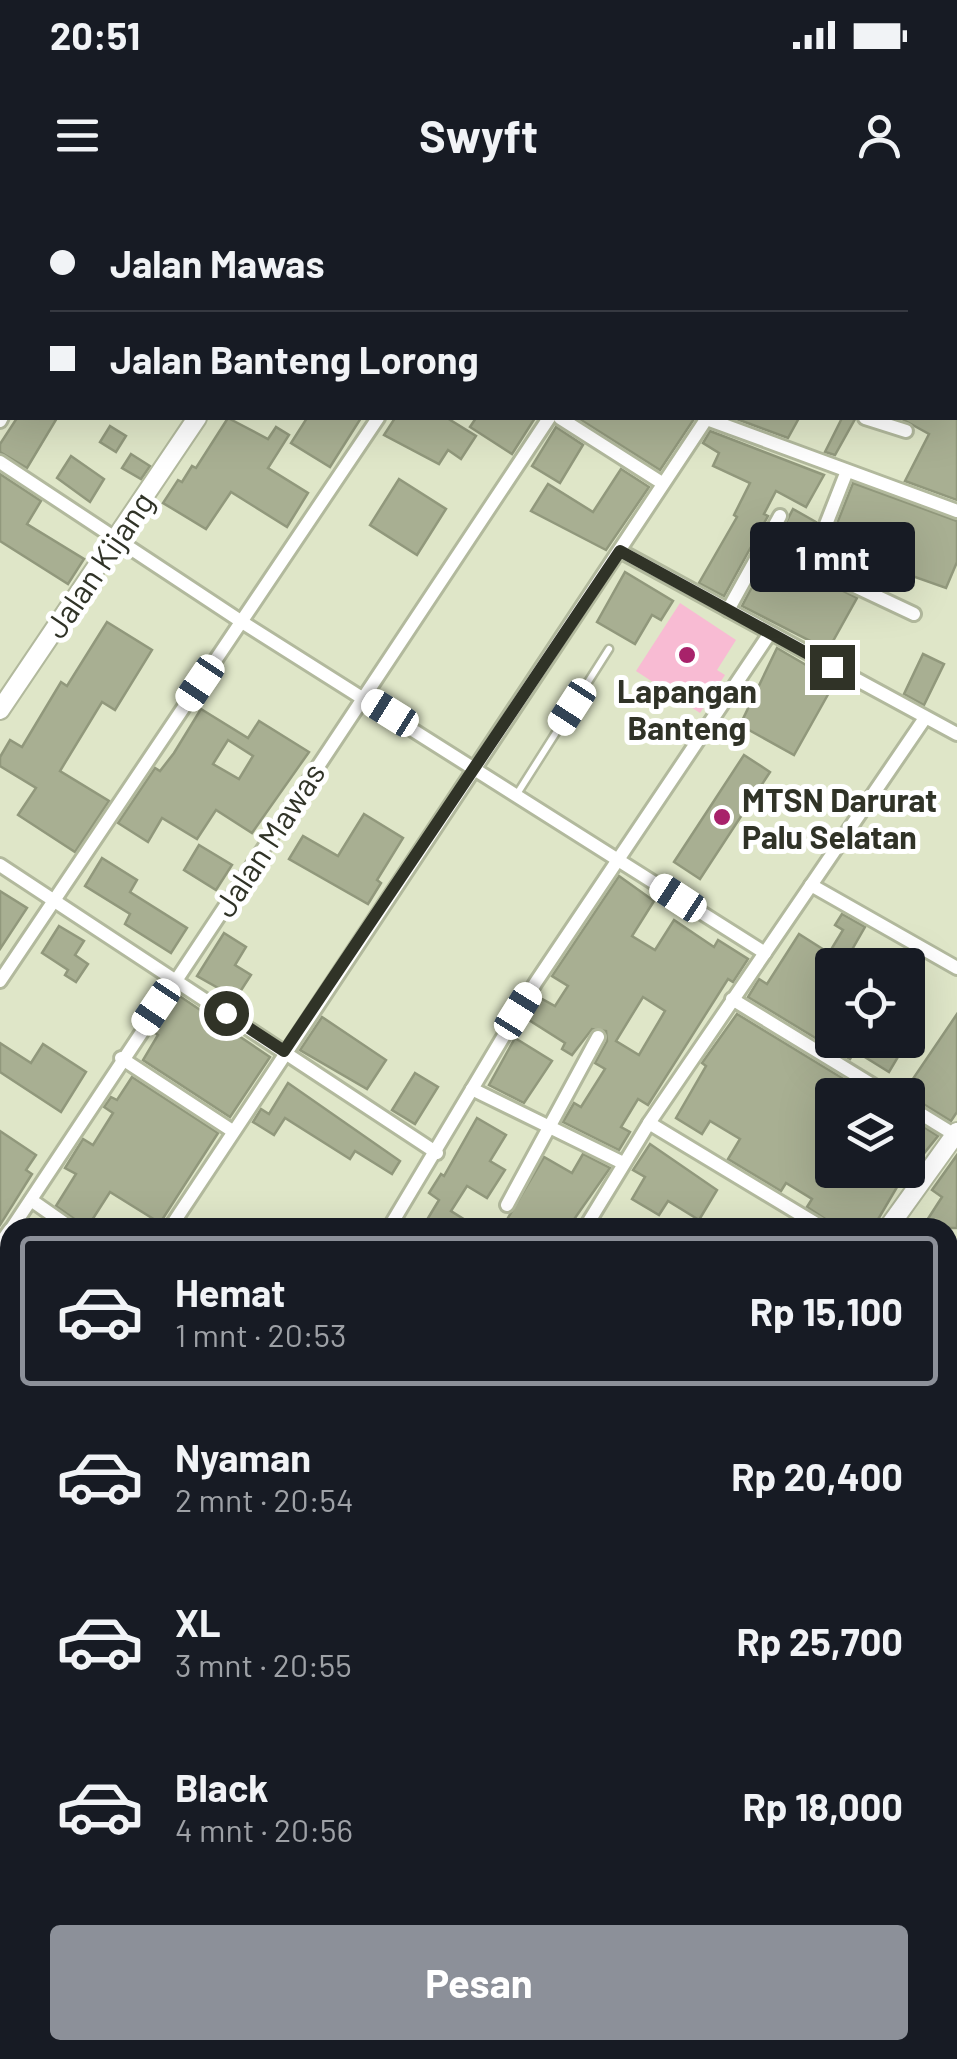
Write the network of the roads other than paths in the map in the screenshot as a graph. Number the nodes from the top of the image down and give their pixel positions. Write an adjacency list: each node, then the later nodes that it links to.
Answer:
1 (196, 420): 14 (street, Jalan Kijang)
2 (377, 420): 18 (street)
3 (547, 420): 21 (street, Jalan Mawas)
4 (563, 420): 11 (street)
5 (706, 420): 11 (street)
6 (712, 420): 10 (street)
7 (871, 420): 8 (street)
8 (906, 432)
9 (0, 462): 14 (street)
10 (847, 470): 12 (street); 17 (street)
11 (662, 483): 15 (street)
12 (957, 511)
13 (780, 516): 16 (street)
14 (116, 537): 18 (street); 22 (street, Jalan Kijang)
15 (620, 551): 16 (street); 25 (street)
16 (728, 610): 19 (street)
17 (914, 614)
18 (242, 622): 21 (street); 30 (street)
19 (770, 633): 23 (street); 27 (street)
20 (609, 649): 26 (lane)
21 (361, 696): 25 (street); 34 (street, Jalan Mawas)
22 (0, 710)
23 (925, 718): 24 (street); 29 (street)
24 (957, 734)
25 (474, 766): 26 (street); 37 (street)
26 (517, 794): 27 (street)
27 (620, 861): 31 (street); 40 (street)
28 (0, 865): 30 (street)
29 (811, 885): 31 (street); 32 (street)
30 (53, 900): 33 (street); 34 (street)
31 (765, 953): 35 (street)
32 (957, 968)
33 (0, 982)
34 (174, 982): 37 (street); 38 (street, Jalan Mawas)
35 (732, 1000): 39 (street); 42 (street)
36 (598, 1037): 43 (street)
37 (284, 1051): 44 (street); 46 (street)
38 (121, 1058): 44 (street); 48 (street, Jalan Mawas)
39 (861, 1078)
40 (472, 1088): 43 (street); 46 (street)
41 (925, 1116): 45 (street)
42 (649, 1123): 47 (street); 55 (street)
43 (551, 1127): 47 (street); 49 (street)
44 (230, 1130): 52 (street)
45 (956, 1134): 56 (street)
46 (438, 1154): 53 (street)
47 (623, 1163): 54 (street)
48 (31, 1200): 50 (street, Jalan Mawas); 51 (street)
49 (507, 1205)
50 (19, 1218)
51 (57, 1218)
52 (176, 1218)
53 (396, 1218)
54 (591, 1218)
55 (806, 1218)
56 (895, 1218)

